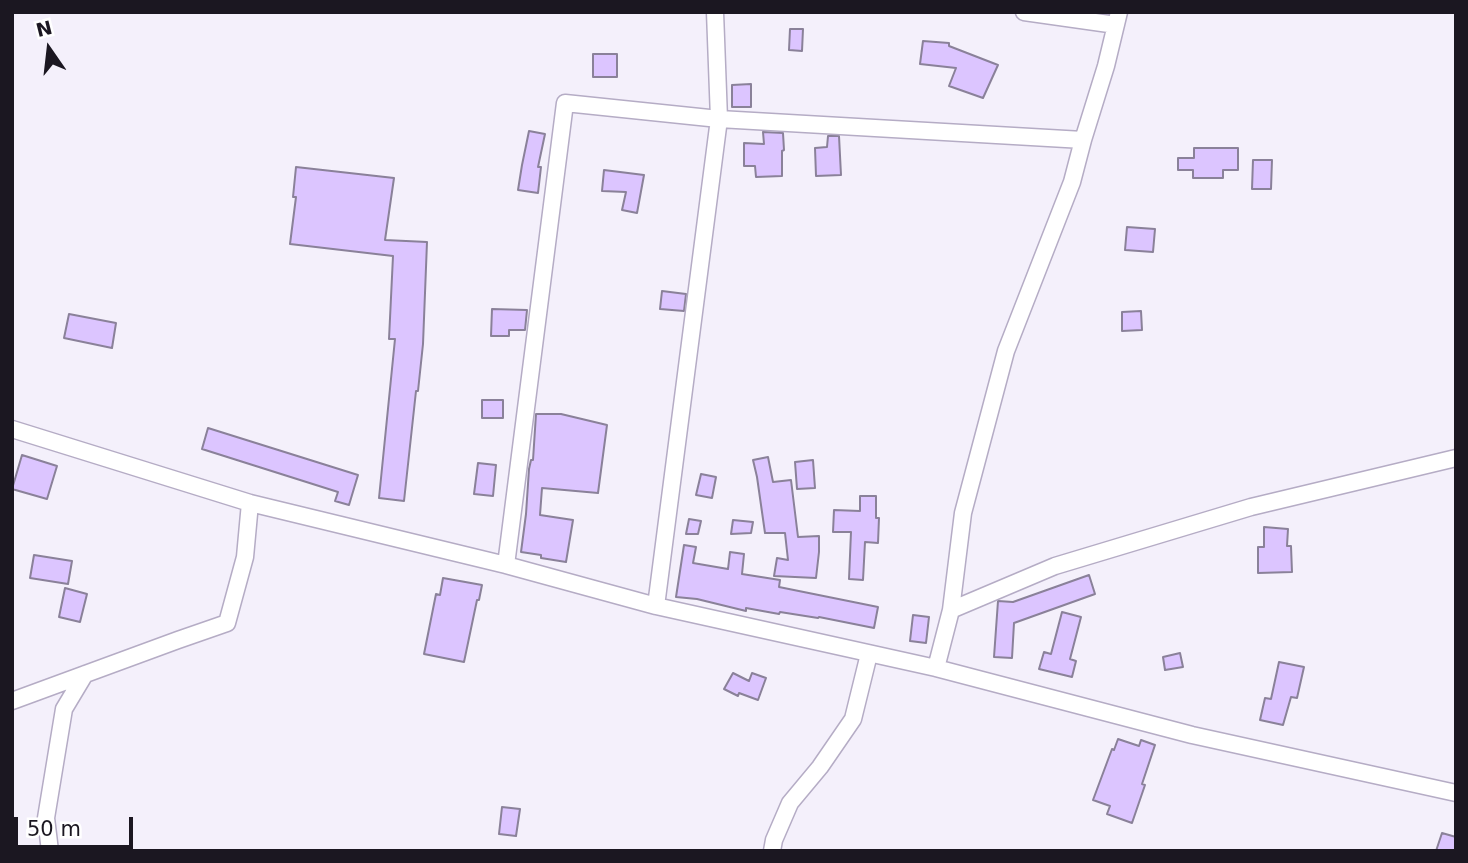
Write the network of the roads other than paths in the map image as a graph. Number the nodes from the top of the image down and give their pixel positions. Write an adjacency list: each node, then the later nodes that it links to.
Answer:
1 (715, 12): 4 (street)
2 (1024, 12): 3 (street)
3 (1118, 19): 5 (street)
4 (719, 119): 5 (street); 9 (street); 10 (street)
5 (1083, 140): 11 (street)
6 (12, 429): 8 (street)
7 (1456, 458): 11 (street)
8 (250, 503): 9 (street); 14 (street)
9 (506, 565): 10 (street)
10 (656, 606): 12 (street)
11 (951, 610): 13 (street)
12 (869, 654): 13 (street); 18 (street)
13 (936, 668): 16 (street)
14 (85, 674): 15 (street); 17 (street)
15 (12, 701)
16 (1456, 793)
17 (50, 851)
18 (772, 851)

